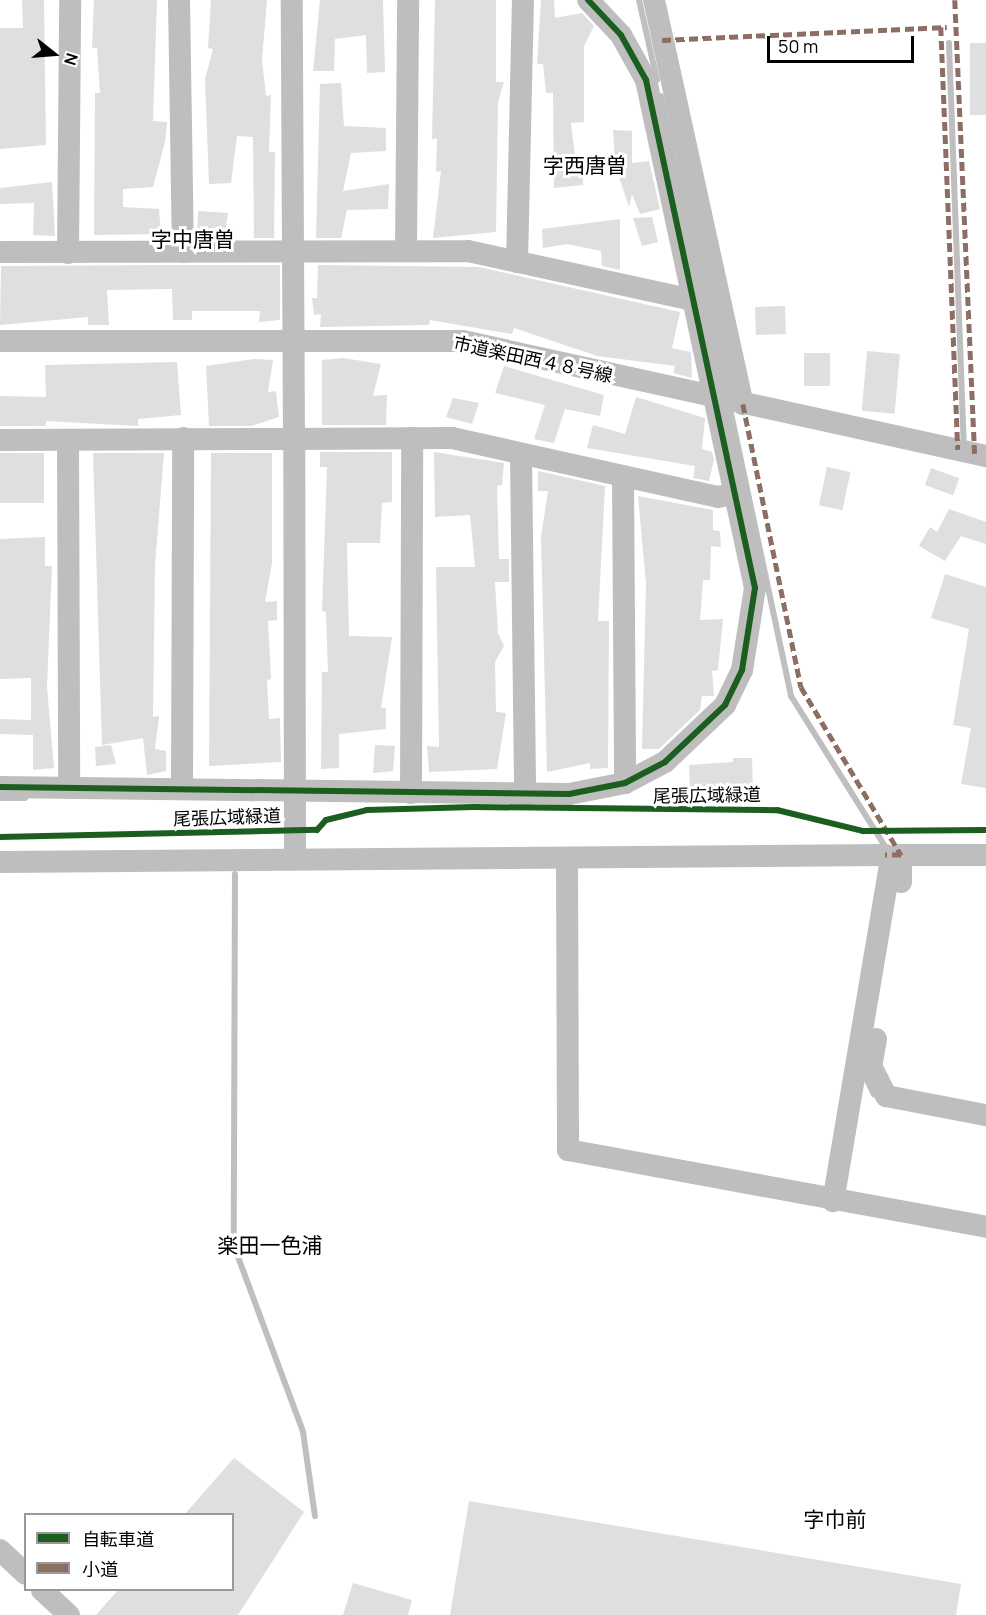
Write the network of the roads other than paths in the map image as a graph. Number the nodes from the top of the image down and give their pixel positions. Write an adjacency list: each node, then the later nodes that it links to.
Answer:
1 (70, 0): 11 (street)
2 (179, 0): 10 (street)
3 (292, 0): 12 (street)
4 (408, 0): 8 (street)
5 (523, 0): 13 (street)
6 (588, 0): 14 (street)
7 (654, 0): 18 (street)
8 (406, 250): 12 (street); 13 (street)
9 (0, 252): 11 (street)
10 (183, 252): 11 (street); 12 (street)
11 (68, 253)
12 (291, 254): 15 (street)
13 (517, 262): 14 (street)
14 (693, 300): 17 (street)
15 (292, 340): 16 (street, 市道楽田西４８号線); 17 (street, 市道楽田西４８号線); 21 (street)
16 (0, 341)
17 (714, 397): 18 (street, 市道楽田西４８号線); 27 (street)
18 (743, 404): 25 (street, 市道楽田西４８号線)
19 (183, 438): 21 (street); 23 (street); 30 (street)
20 (412, 438): 21 (street); 24 (street); 33 (street)
21 (294, 439): 32 (street)
22 (0, 440): 23 (street)
23 (68, 441): 31 (street)
24 (521, 455): 26 (street); 34 (street)
25 (986, 456)
26 (623, 478): 27 (street); 28 (street)
27 (732, 494): 28 (street)
28 (625, 783): 34 (street)
29 (0, 787): 31 (street)
30 (182, 787): 31 (street); 32 (street)
31 (69, 788)
32 (298, 792): 33 (street); 36 (street)
33 (411, 793): 34 (street)
34 (525, 797)
35 (986, 855): 39 (street)
36 (295, 859): 37 (street); 38 (street)
37 (567, 859): 40 (street); 40 (street)
38 (0, 862)
39 (986, 1115)
40 (833, 1201): 41 (street)
41 (986, 1227)
42 (0, 1550): 43 (street)
43 (24, 1572)
44 (43, 1591): 45 (street)
45 (69, 1615)

